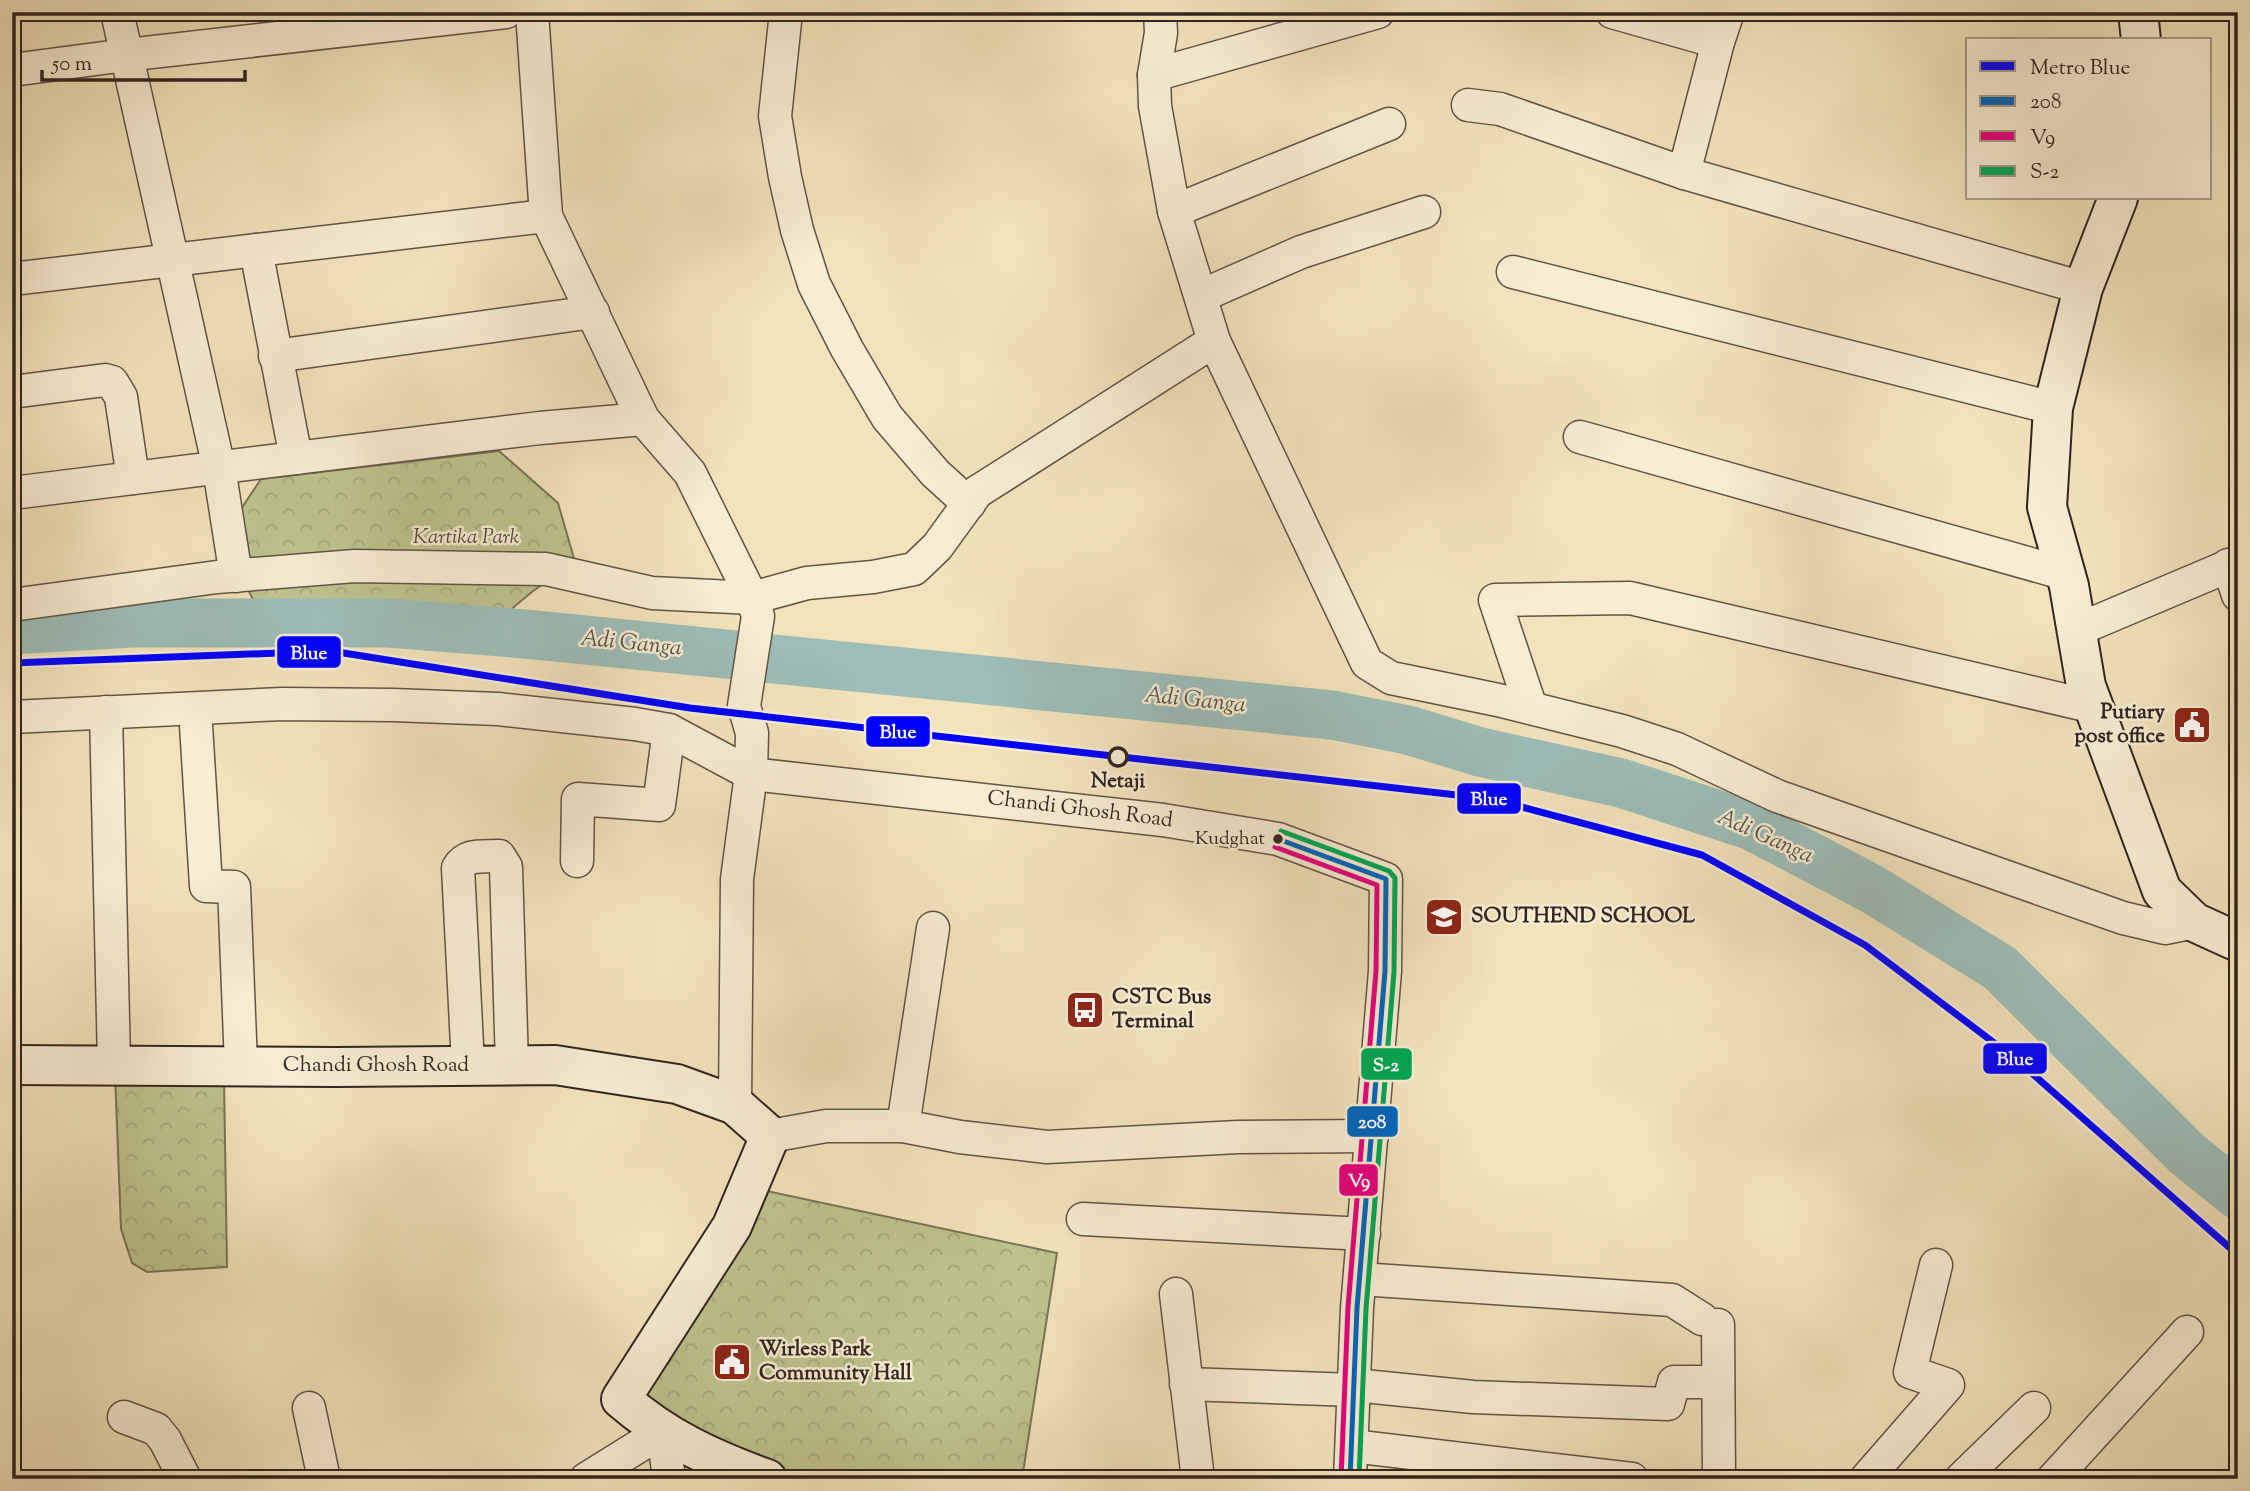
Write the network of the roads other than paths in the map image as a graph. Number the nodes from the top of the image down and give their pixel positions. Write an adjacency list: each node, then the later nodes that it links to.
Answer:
1 (117, 12): 12 (street)
2 (506, 12): 12 (street)
3 (532, 12): 21 (street)
4 (786, 12): 39 (street)
5 (1160, 12): 14 (street)
6 (1378, 12): 14 (street)
7 (1612, 12): 11 (street)
8 (1728, 12): 11 (street)
9 (2138, 12): 10 (street)
10 (2141, 38)
11 (1718, 42): 17 (street)
12 (126, 55): 13 (street); 23 (street)
13 (12, 71)
14 (1154, 75): 19 (street)
15 (1468, 106): 17 (street)
16 (1389, 124): 19 (street)
17 (1685, 173): 26 (street)
18 (2117, 200): 26 (street)
19 (1174, 211): 27 (street)
20 (1424, 212): 27 (street)
21 (547, 216): 22 (street); 28 (street)
22 (256, 250): 23 (street); 30 (street)
23 (172, 260): 25 (street); 36 (street)
24 (1513, 272): 32 (street)
25 (12, 279)
26 (2083, 288): 32 (street)
27 (1200, 296): 29 (street)
28 (593, 312): 30 (street); 33 (street)
29 (1214, 341): 39 (street); 48 (street)
30 (275, 356): 35 (street)
31 (12, 391): 37 (street)
32 (2053, 408): 41 (street)
33 (643, 419): 35 (street); 45 (street)
34 (1580, 437): 41 (street)
35 (296, 458): 36 (street)
36 (219, 468): 37 (street); 42 (street)
37 (133, 478): 38 (street)
38 (12, 493)
39 (973, 498): 45 (street)
40 (2233, 564): 43 (street); 46 (street)
41 (2066, 575): 46 (street)
42 (236, 576): 44 (street); 45 (street)
43 (2238, 596)
44 (12, 605)
45 (755, 607): 53 (street)
46 (2077, 630): 47 (street)
47 (2094, 707): 48 (street); 55 (street)
48 (1531, 708): 55 (street)
49 (195, 709): 50 (street); 52 (street); 60 (street)
50 (106, 712): 51 (street); 58 (street)
51 (12, 717)
52 (669, 730): 53 (street); 54 (street)
53 (751, 774): 63 (street); 66 (street, Chandi Ghosh Road)
54 (577, 861)
55 (2194, 922): 57 (street)
56 (933, 928): 64 (street)
57 (2238, 942)
58 (114, 1064): 59 (street, Chandi Ghosh Road); 60 (street, Chandi Ghosh Road)
59 (12, 1065)
60 (241, 1065): 61 (street, Chandi Ghosh Road)
61 (468, 1065): 62 (street, Chandi Ghosh Road); 62 (street)
62 (512, 1065): 63 (street, Chandi Ghosh Road)
63 (735, 1105): 65 (street, Chandi Ghosh Road)
64 (903, 1126): 65 (street); 66 (street)
65 (770, 1136): 79 (street)
66 (1372, 1136): 68 (street, Chandi Ghosh Road)
67 (1083, 1219): 68 (street)
68 (1364, 1234): 70 (street, Chandi Ghosh Road)
69 (1936, 1265): 90 (street)
70 (1360, 1279): 73 (street); 75 (street, Chandi Ghosh Road)
71 (1176, 1294): 74 (street)
72 (2187, 1332): 92 (street)
73 (1717, 1382): 75 (street); 89 (street)
74 (1186, 1384): 75 (street); 86 (street)
75 (1354, 1388): 80 (street, Chandi Ghosh Road)
76 (309, 1408): 82 (street)
77 (2034, 1408): 91 (street)
78 (124, 1418): 81 (street)
79 (663, 1431): 83 (street); 84 (street); 85 (street)
80 (1352, 1446): 87 (street, Chandi Ghosh Road); 88 (street)
81 (185, 1479)
82 (324, 1479)
83 (586, 1479)
84 (669, 1479)
85 (767, 1479)
86 (1198, 1479)
87 (1350, 1479)
88 (1632, 1479)
89 (1719, 1479)
90 (1866, 1479)
91 (1961, 1479)
92 (2053, 1479)

